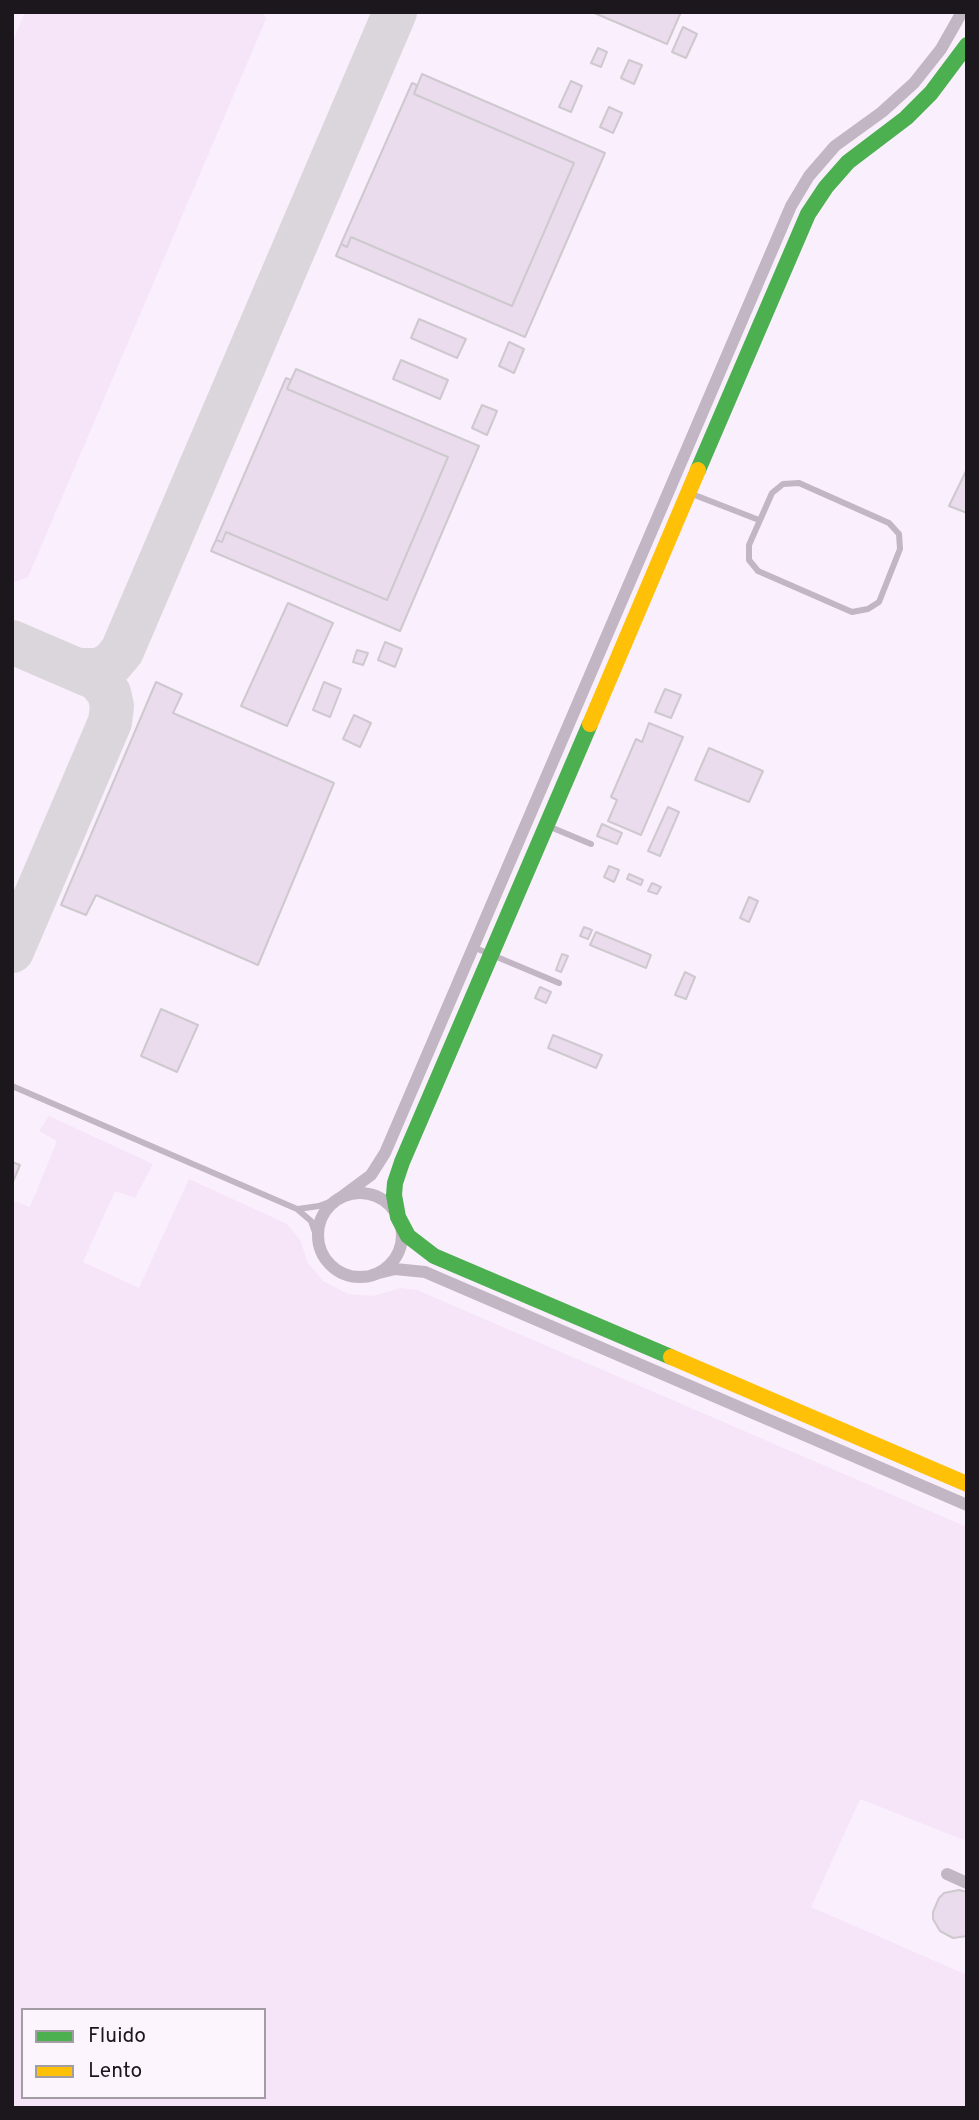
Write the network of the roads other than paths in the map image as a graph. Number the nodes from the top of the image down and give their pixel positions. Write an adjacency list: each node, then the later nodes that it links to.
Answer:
1 (962, 12): 7 (street)
2 (967, 45): 3 (street)
3 (688, 493): 4 (lane); 5 (street)
4 (759, 520): 4 (lane)
5 (546, 825): 6 (lane); 8 (street)
6 (591, 845)
7 (473, 947): 8 (lane); 11 (street)
8 (490, 955): 9 (lane); 13 (street)
9 (559, 983)
10 (12, 1086): 12 (lane)
11 (340, 1198): 12 (lane); 13 (street); 14 (street)
12 (296, 1209): 14 (lane)
13 (398, 1217): 15 (street); 16 (street)
14 (319, 1244): 15 (street)
15 (375, 1274): 17 (street)
16 (967, 1484)
17 (967, 1505)
18 (947, 1874): 19 (street)
19 (967, 1882)

